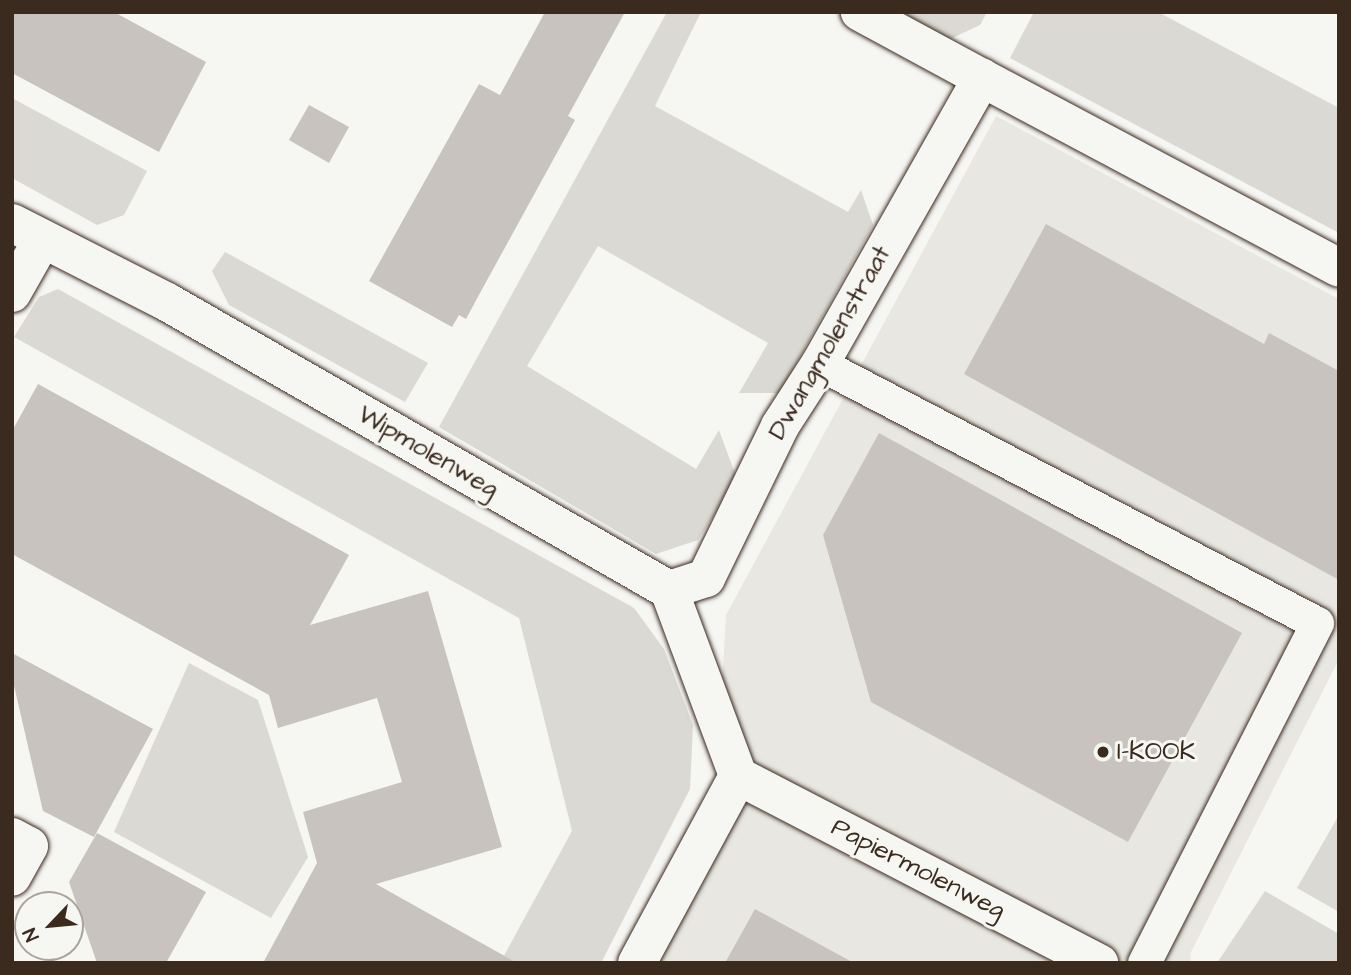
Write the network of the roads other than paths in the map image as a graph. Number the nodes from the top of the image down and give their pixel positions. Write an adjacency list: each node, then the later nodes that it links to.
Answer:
1 (860, 12): 2 (street)
2 (982, 78): 4 (street); 6 (street, Dwangmolenstraat)
3 (27, 232): 5 (street); 7 (street, Wipmolenweg)
4 (1339, 268)
5 (12, 293)
6 (820, 364): 7 (street, Dwangmolenstraat); 13 (lane)
7 (669, 590): 8 (street)
8 (738, 776): 11 (street); 12 (street, Papiermolenweg)
9 (12, 837): 10 (street)
10 (12, 877)
11 (636, 963)
12 (1099, 963)
13 (1144, 963)

